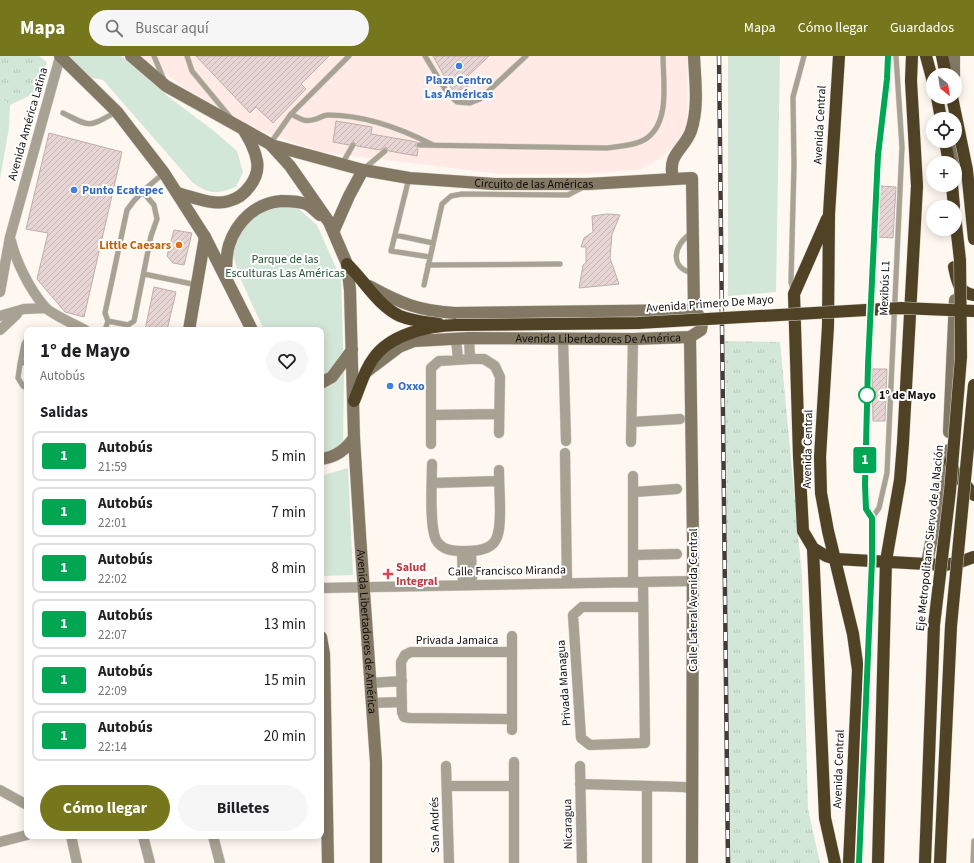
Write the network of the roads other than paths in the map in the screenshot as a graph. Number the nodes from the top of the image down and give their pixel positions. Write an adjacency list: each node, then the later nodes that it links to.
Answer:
1 (60, 56): 23 (main road); 48 (street, Avenida América Latina)
2 (131, 56): 21 (main road)
3 (154, 56): 21 (lane)
4 (187, 56): 28 (lane)
5 (348, 56): 25 (lane)
6 (425, 56): 7 (lane)
7 (526, 56)
8 (663, 56): 32 (lane)
9 (694, 56): 38 (main road)
10 (804, 56): 65 (lane)
11 (839, 56): 42 (highway, Avenida Central)
12 (888, 56): 115 (lane, Mexibús L1)
13 (896, 56): 115 (lane, Mexibús L1)
14 (912, 56): 123 (highway)
15 (926, 56): 18 (highway)
16 (942, 56): 19 (highway)
17 (954, 56): 20 (main road)
18 (929, 68)
19 (945, 68)
20 (954, 68)
21 (166, 86): 28 (main road)
22 (954, 104): 50 (highway, bridge)
23 (117, 112): 24 (lane); 36 (main road)
24 (63, 113)
25 (291, 114): 26 (lane); 29 (lane)
26 (361, 118): 27 (lane); 32 (lane)
27 (360, 124)
28 (239, 126): 29 (main road); 41 (main road)
29 (270, 144): 34 (main road, Circuito de las Américas); 43 (main road)
30 (353, 145): 34 (lane)
31 (419, 145): 32 (lane)
32 (436, 146)
33 (385, 151): 35 (lane)
34 (342, 164): 35 (main road, Circuito de las Américas)
35 (362, 170): 37 (main road, Circuito de las Américas); 43 (main road)
36 (164, 173): 40 (lane); 41 (main road)
37 (410, 178): 39 (main road, Circuito de las Américas); 45 (lane)
38 (673, 178): 39 (main road, Circuito de las Américas); 44 (main road, Circuito de las Américas)
39 (588, 184): 51 (lane)
40 (142, 191): 58 (lane); 72 (lane)
41 (177, 193): 49 (main road)
42 (829, 214): 65 (highway); 121 (highway, Avenida Central)
43 (332, 226): 53 (main road); 60 (main road)
44 (693, 232): 57 (main road); 57 (lane)
45 (395, 235): 51 (lane); 52 (lane)
46 (954, 236): 56 (main road)
47 (957, 236): 173 (highway, Eje Metropolitano Siervo de la Nación, bridge)
48 (10, 237): 59 (street, Avenida América Latina); 67 (street)
49 (205, 237): 60 (main road); 61 (main road)
50 (974, 239)
51 (433, 243): 52 (lane)
52 (430, 258): 55 (lane)
53 (347, 264): 63 (highway, Avenida Primero De Mayo); 85 (main road)
54 (560, 264): 55 (lane)
55 (428, 265): 62 (lane)
56 (954, 267): 66 (highway); 104 (main road)
57 (694, 273): 69 (main road)
58 (144, 274): 61 (lane); 72 (lane)
59 (1, 275): 64 (street, Avenida América Latina)
60 (226, 276): 77 (main road)
61 (197, 285): 76 (main road)
62 (424, 285)
63 (368, 286): 69 (main road); 73 (highway, Avenida Primero De Mayo)
64 (0, 292)
65 (794, 294): 116 (highway)
66 (974, 295)
67 (45, 308): 68 (street); 74 (street)
68 (24, 309): 71 (street); 78 (street)
69 (694, 310): 79 (main road, Avenida Libertadores De América)
70 (972, 312): 73 (highway, Avenida Primero De Mayo, bridge)
71 (0, 316)
72 (108, 321): 75 (lane)
73 (452, 325): 90 (highway, Avenida Primero De Mayo)
74 (80, 327)
75 (106, 327)
76 (190, 327)
77 (249, 327)
78 (0, 330)
79 (690, 337): 83 (main road, Avenida Libertadores De América); 125 (main road, Calle Lateral Avenida Central)
80 (469, 338): 81 (main road, Avenida Libertadores De América); 82 (main road, Avenida Libertadores De América); 87 (street)
81 (456, 339): 86 (street); 90 (main road, Avenida Libertadores De América)
82 (563, 339): 83 (main road, Avenida Libertadores De América); 101 (street)
83 (633, 339): 98 (street)
84 (24, 344): 89 (lane)
85 (352, 350): 91 (main road); 94 (main road)
86 (458, 359): 87 (street); 96 (street)
87 (470, 359): 95 (street)
88 (24, 362): 89 (lane)
89 (20, 364): 93 (lane)
90 (366, 372): 94 (highway, Avenida Primero De Mayo)
91 (324, 381)
92 (974, 385): 174 (highway, bridge)
93 (24, 386)
94 (354, 401): 100 (main road, Avenida Libertadores de América)
95 (499, 414): 96 (street); 99 (street)
96 (431, 415): 103 (street)
97 (680, 419): 98 (street)
98 (632, 422): 102 (street)
99 (499, 432)
100 (354, 438): 106 (main road); 129 (main road, Avenida Libertadores de América)
101 (566, 442)
102 (631, 442)
103 (431, 444)
104 (949, 450): 114 (highway, bridge); 124 (main road)
105 (565, 453): 127 (street)
106 (324, 458)
107 (432, 464): 111 (street)
108 (499, 470): 110 (street)
109 (634, 476): 113 (street, Privada Managua)
110 (499, 481): 111 (street); 117 (street)
111 (432, 483): 117 (street)
112 (677, 489): 113 (street)
113 (634, 492): 119 (street, Privada Managua)
114 (974, 495)
115 (872, 518): 122 (lane, Mexibús L1)
116 (812, 548): 121 (highway); 169 (highway)
117 (467, 551): 128 (street)
118 (677, 554): 119 (street)
119 (634, 555): 126 (street, Privada Managua)
120 (974, 557): 124 (highway)
121 (836, 559): 122 (highway); 170 (highway, Avenida Central)
122 (872, 561): 123 (highway); 171 (lane, Mexibús L1)
123 (886, 561): 124 (highway); 172 (highway)
124 (927, 563)
125 (693, 581): 126 (street, Calle Francisco Miranda); 149 (main road, Calle Lateral Avenida Central)
126 (638, 582): 127 (street, Calle Francisco Miranda); 131 (street, Privada Managua)
127 (567, 583): 128 (street, Calle Francisco Miranda)
128 (467, 585): 129 (street, Calle Francisco Miranda)
129 (363, 587): 130 (street, Calle Francisco Miranda); 136 (main road, Avenida Libertadores de América)
130 (324, 588)
131 (643, 607): 131 (street, Privada Managua)
132 (512, 636): 133 (street, Privada Jamaica)
133 (512, 652): 135 (street, Privada Jamaica); 139 (street, Privada Jamaica)
134 (324, 654): 141 (main road)
135 (402, 681): 136 (street); 137 (street, Privada Jamaica)
136 (370, 683): 138 (main road, Avenida Libertadores de América)
137 (402, 702): 138 (street); 139 (street, Privada Jamaica)
138 (372, 703): 163 (main road, Avenida Libertadores de América)
139 (512, 719): 140 (street, Privada Jamaica)
140 (512, 730)
141 (324, 752): 151 (main road)
142 (514, 762): 147 (street)
143 (446, 766): 146 (street, San Andrés)
144 (580, 766): 145 (street, Nicaragua)
145 (580, 784): 148 (street, Nicaragua); 166 (street, Nicaragua)
146 (447, 786): 147 (street, San Andrés); 164 (street, San Andrés)
147 (514, 786): 165 (street)
148 (647, 786): 149 (street, Nicaragua); 167 (street)
149 (693, 789): 168 (main road, Calle Lateral Avenida Central)
150 (0, 790): 152 (street)
151 (324, 796): 159 (main road)
152 (24, 803)
153 (24, 836): 158 (street)
154 (72, 839): 160 (street)
155 (144, 839): 161 (street)
156 (214, 839): 162 (street)
157 (974, 841): 175 (lane)
158 (0, 842)
159 (325, 862)
160 (78, 863)
161 (150, 863)
162 (220, 863)
163 (376, 863)
164 (449, 863)
165 (514, 863)
166 (582, 863)
167 (647, 863)
168 (692, 863)
169 (835, 863)
170 (849, 863)
171 (859, 863)
172 (878, 863)
173 (925, 863)
174 (940, 863)
175 (973, 863)

